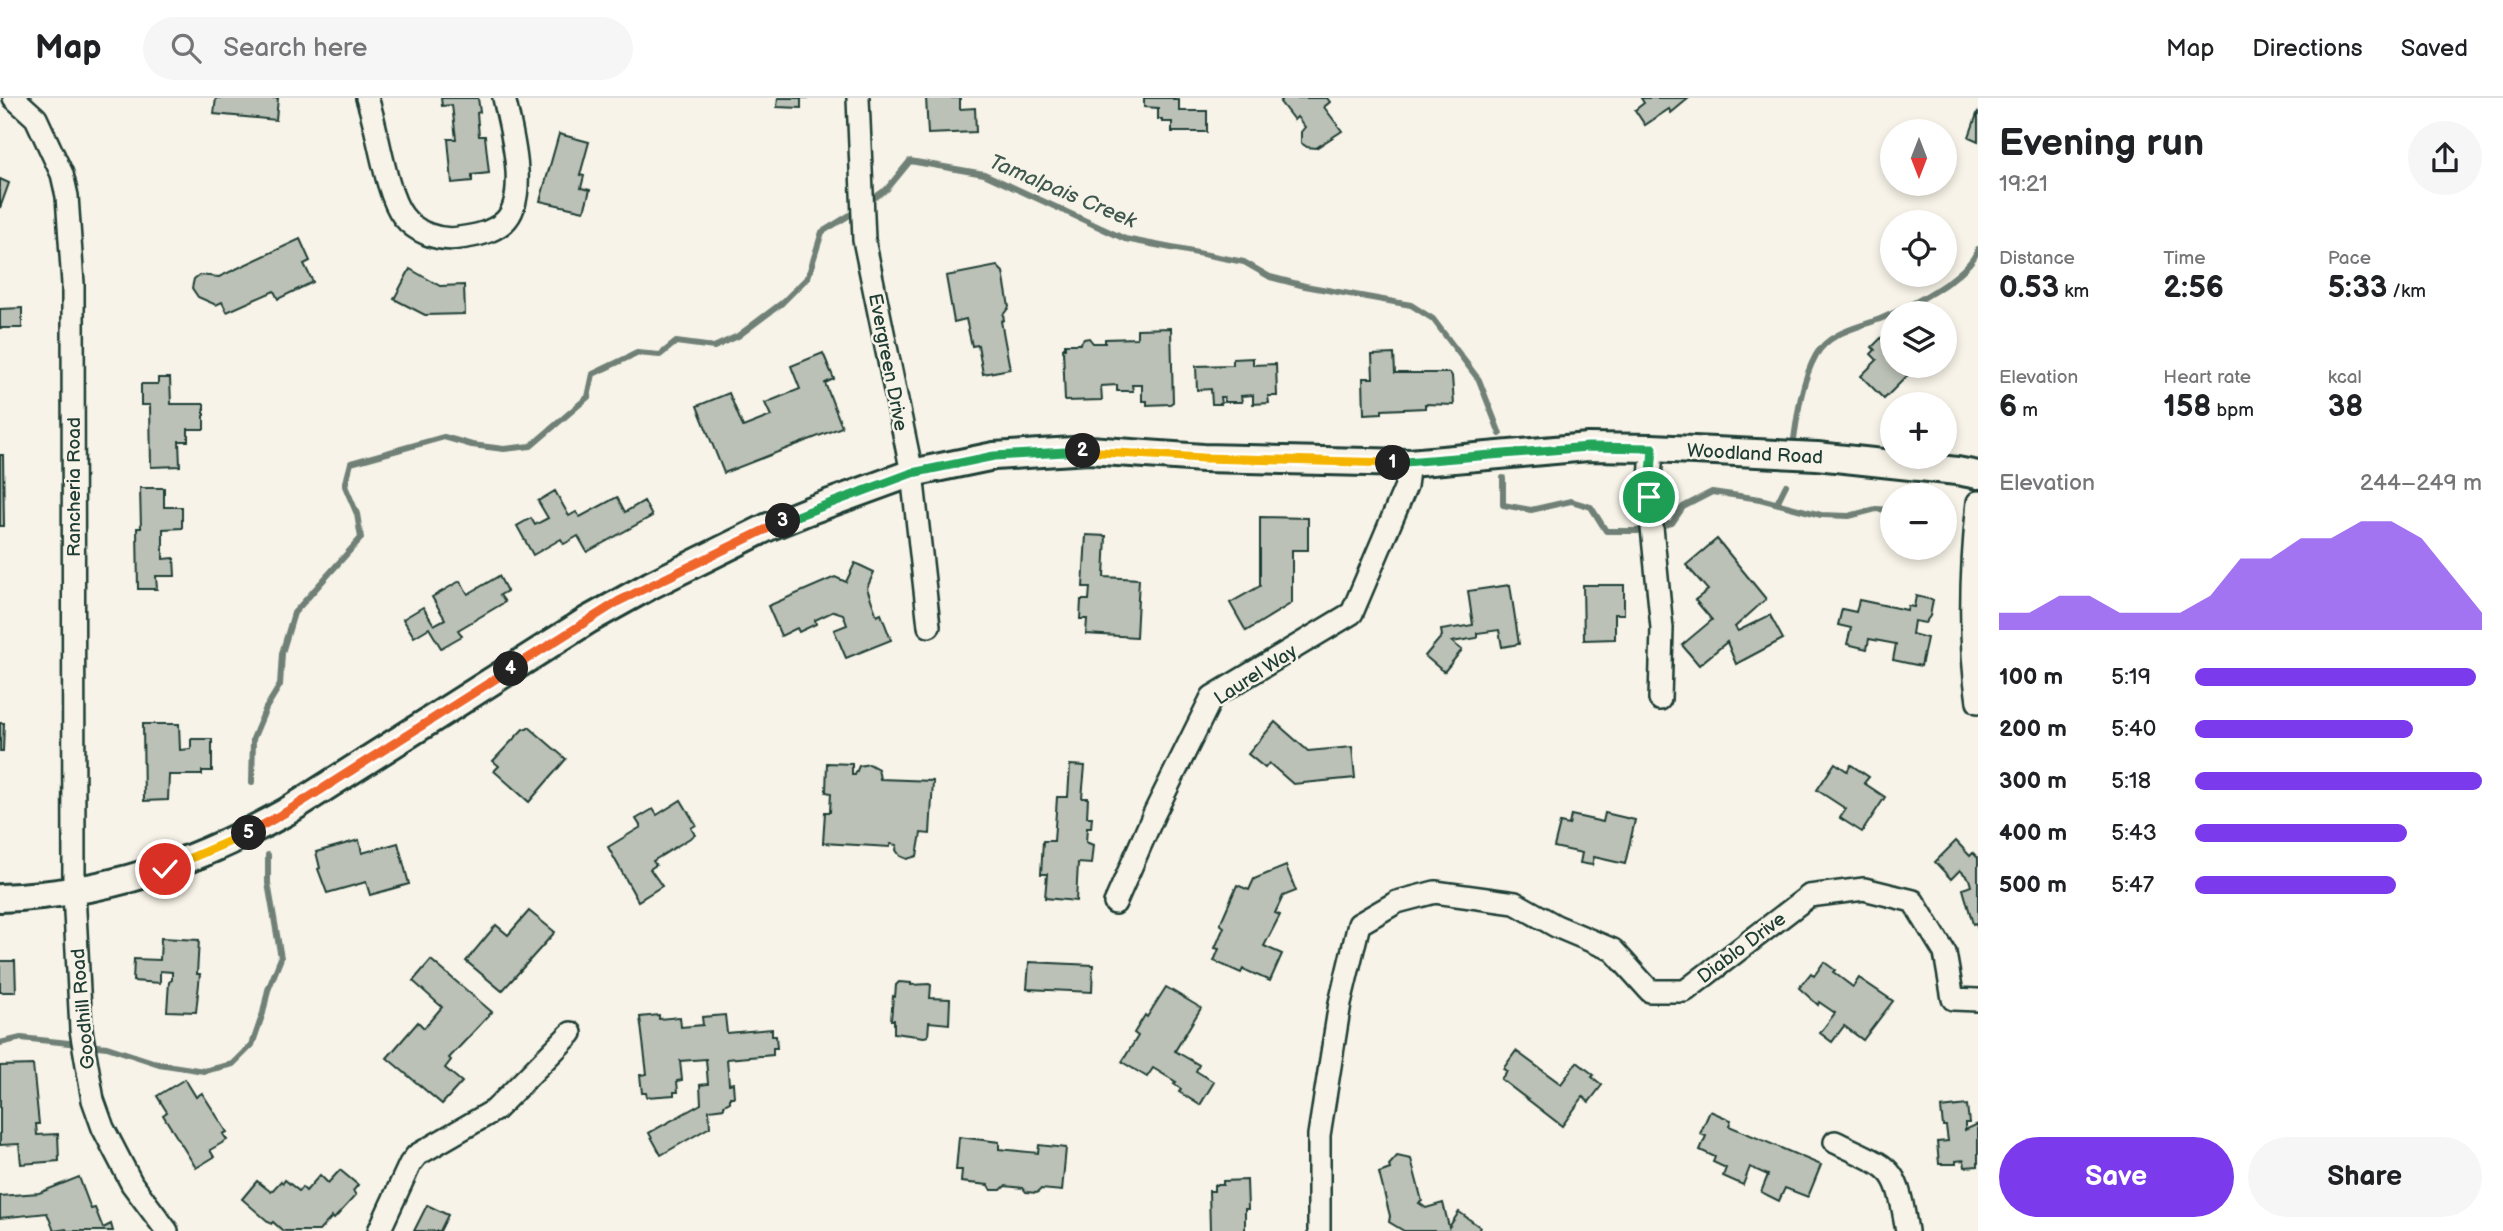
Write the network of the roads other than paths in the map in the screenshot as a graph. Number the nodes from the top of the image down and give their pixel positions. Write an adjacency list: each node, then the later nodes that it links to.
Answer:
1 (14, 98): 13 (street, Rancheria Road)
2 (367, 98): 3 (street)
3 (504, 98)
4 (858, 98): 7 (street, Evergreen Drive)
5 (1653, 448): 6 (street, Woodland Road); 8 (street, Woodland Road); 11 (street)
6 (1409, 463): 7 (street, Woodland Road); 15 (street, Laurel Way)
7 (912, 473): 10 (street, Evergreen Drive); 13 (street, Woodland Road)
8 (1978, 475)
9 (1978, 502): 12 (street)
10 (929, 626)
11 (1660, 699)
12 (1978, 702)
13 (74, 892): 14 (street, Woodland Road); 19 (street, Goodhill Road)
14 (0, 898)
15 (1115, 903)
16 (1978, 1000): 21 (street, Diablo Drive)
17 (571, 1033): 20 (street)
18 (1835, 1142): 22 (street)
19 (167, 1231)
20 (379, 1231)
21 (1319, 1231)
22 (1907, 1231)

